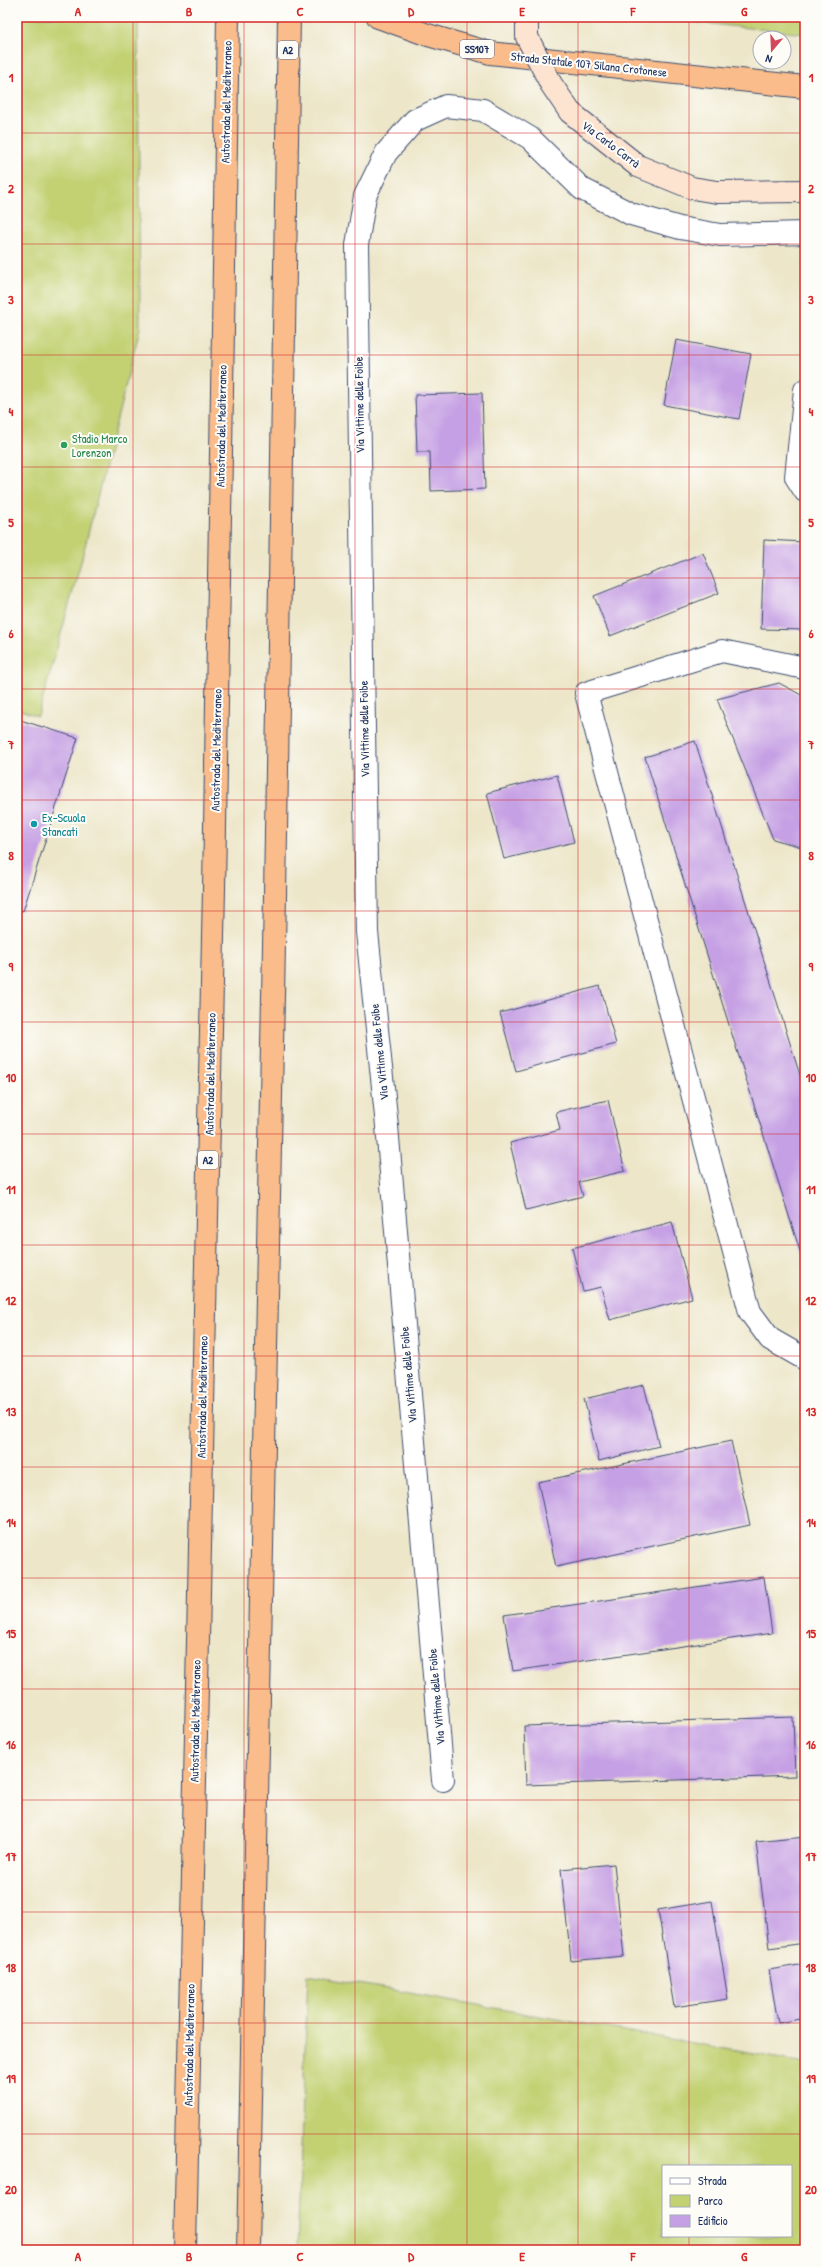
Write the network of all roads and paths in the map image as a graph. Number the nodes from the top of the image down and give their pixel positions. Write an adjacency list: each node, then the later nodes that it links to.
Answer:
1 (228, 17): 15 (highway, Autostrada del Mediterraneo / A2)
2 (289, 17): 16 (highway, A2)
3 (378, 17): 6 (highway, Strada Statale 107 Silana Crotonese / SS107)
4 (527, 17): 8 (main road, Via Carlo Carrà, bridge)
5 (805, 80): 6 (highway)
6 (750, 81): 7 (highway, Strada Statale 107 Silana Crotonese / SS107)
7 (805, 87)
8 (805, 191)
9 (805, 233): 14 (street, Via Vittime delle Foibe)
10 (805, 390): 11 (street)
11 (805, 491)
12 (805, 668): 13 (street)
13 (805, 1359)
14 (443, 1780)
15 (185, 2250)
16 (248, 2250)

